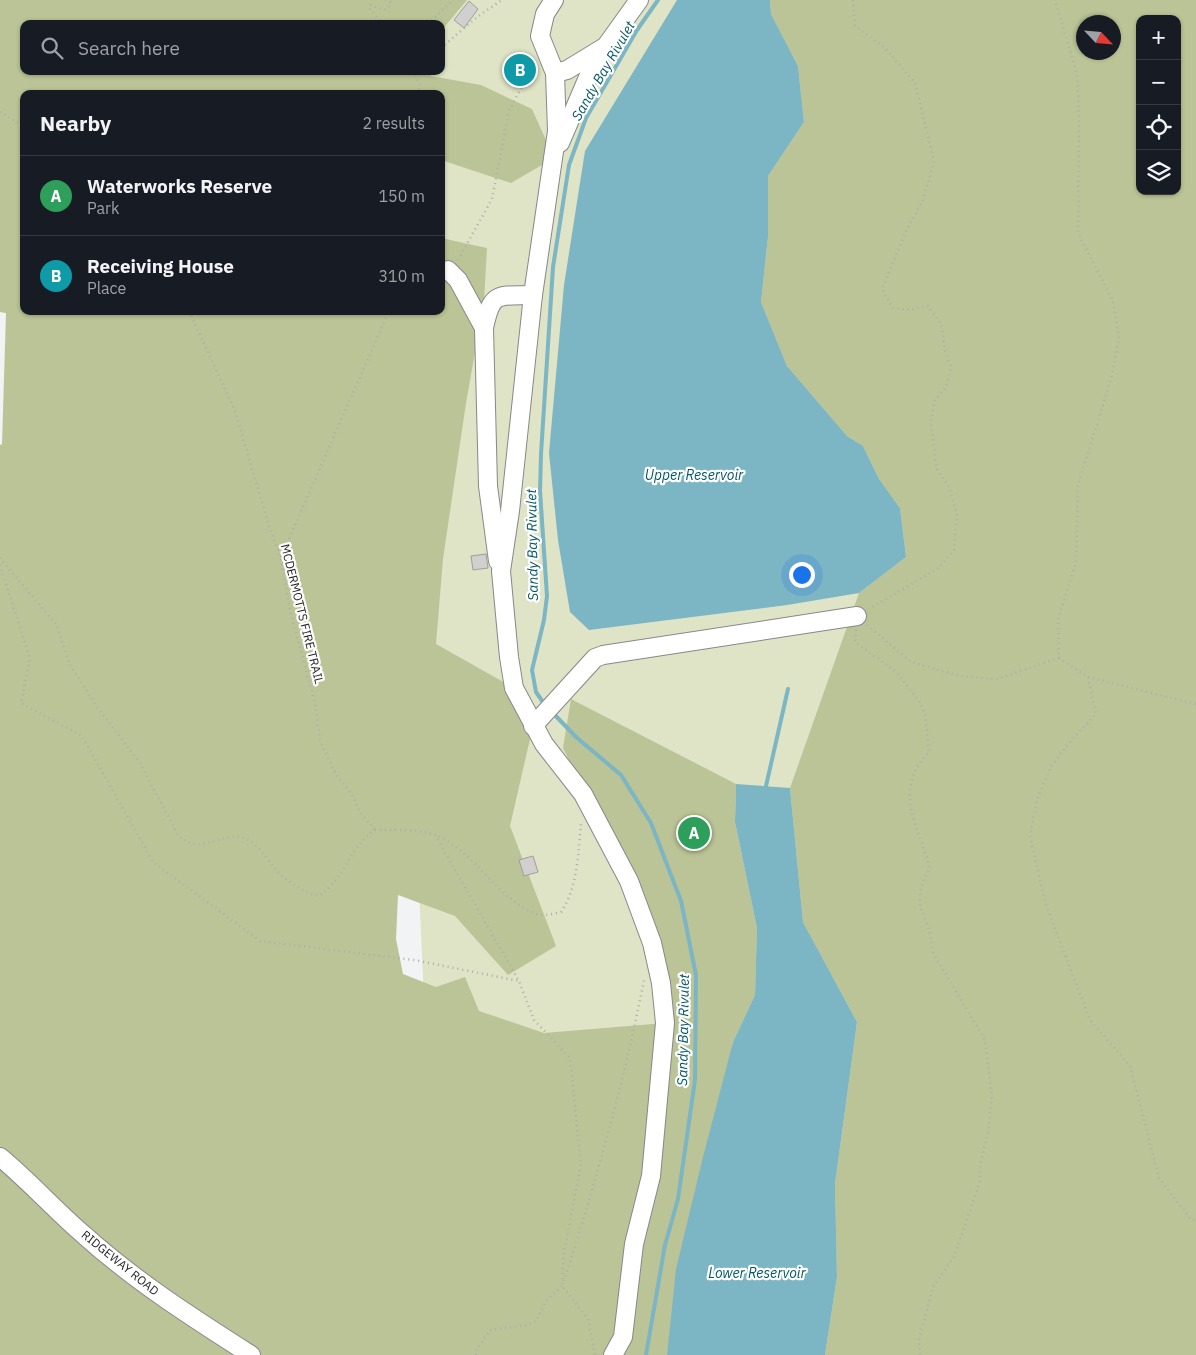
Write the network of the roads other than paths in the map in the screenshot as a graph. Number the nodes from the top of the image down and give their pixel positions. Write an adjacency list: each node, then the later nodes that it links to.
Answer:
1 (554, 0): 4 (street)
2 (639, 0): 3 (street)
3 (606, 46): 4 (street); 5 (street)
4 (555, 73): 5 (street)
5 (554, 158): 7 (street)
6 (448, 270): 8 (street)
7 (533, 295): 8 (street); 9 (street)
8 (484, 328): 9 (street)
9 (500, 571): 11 (street)
10 (856, 616): 11 (street)
11 (544, 714): 14 (street)
12 (0, 1157): 13 (street, RIDGEWAY ROAD)
13 (251, 1355)
14 (613, 1355)

